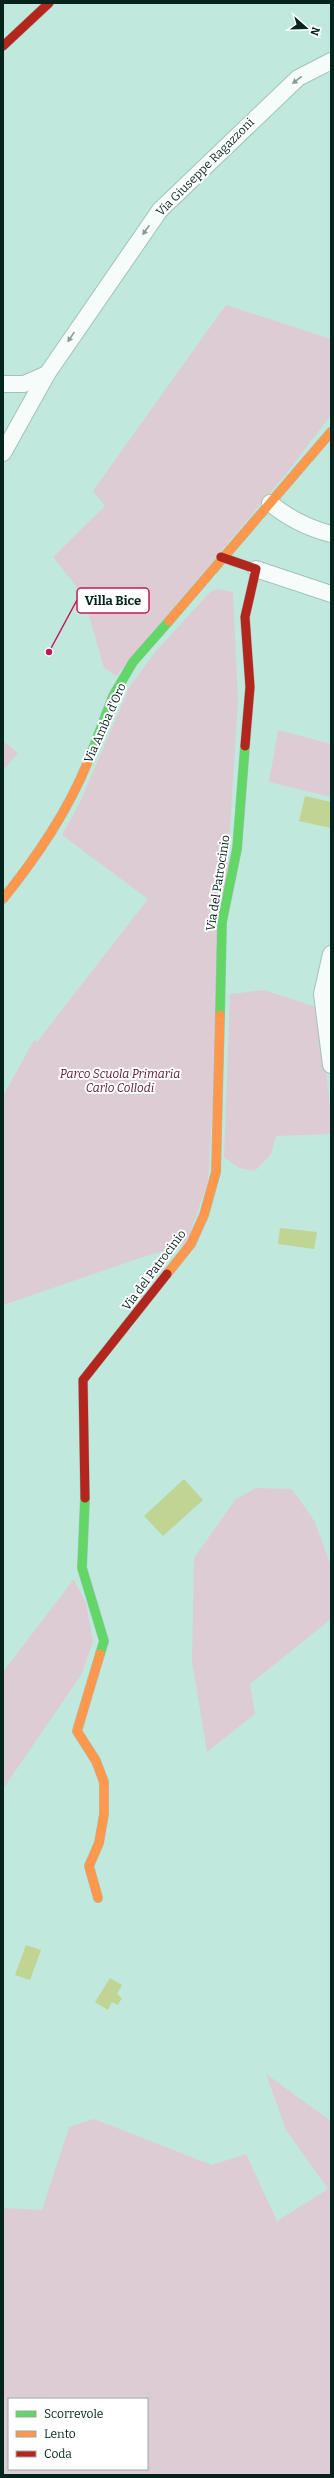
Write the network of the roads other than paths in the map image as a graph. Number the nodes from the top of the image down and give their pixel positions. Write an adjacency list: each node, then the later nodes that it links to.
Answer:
1 (49, 3): 2 (street)
2 (3, 46)
3 (331, 61): 4 (street, Via Giuseppe Ragazzoni, one-way to 4)
4 (47, 374): 5 (street); 7 (street, Via Giuseppe Ragazzoni)
5 (3, 384)
6 (331, 432): 8 (street, Via Amba d'Oro)
7 (3, 453)
8 (270, 503): 9 (street); 10 (street, Via Amba d'Oro)
9 (331, 534)
10 (221, 557): 11 (street); 13 (street, Via Amba d'Oro)
11 (256, 569): 12 (street); 16 (street, Via del Patrocinio)
12 (331, 594)
13 (3, 899)
14 (330, 961): 15 (street)
15 (331, 1065)
16 (98, 1898)

